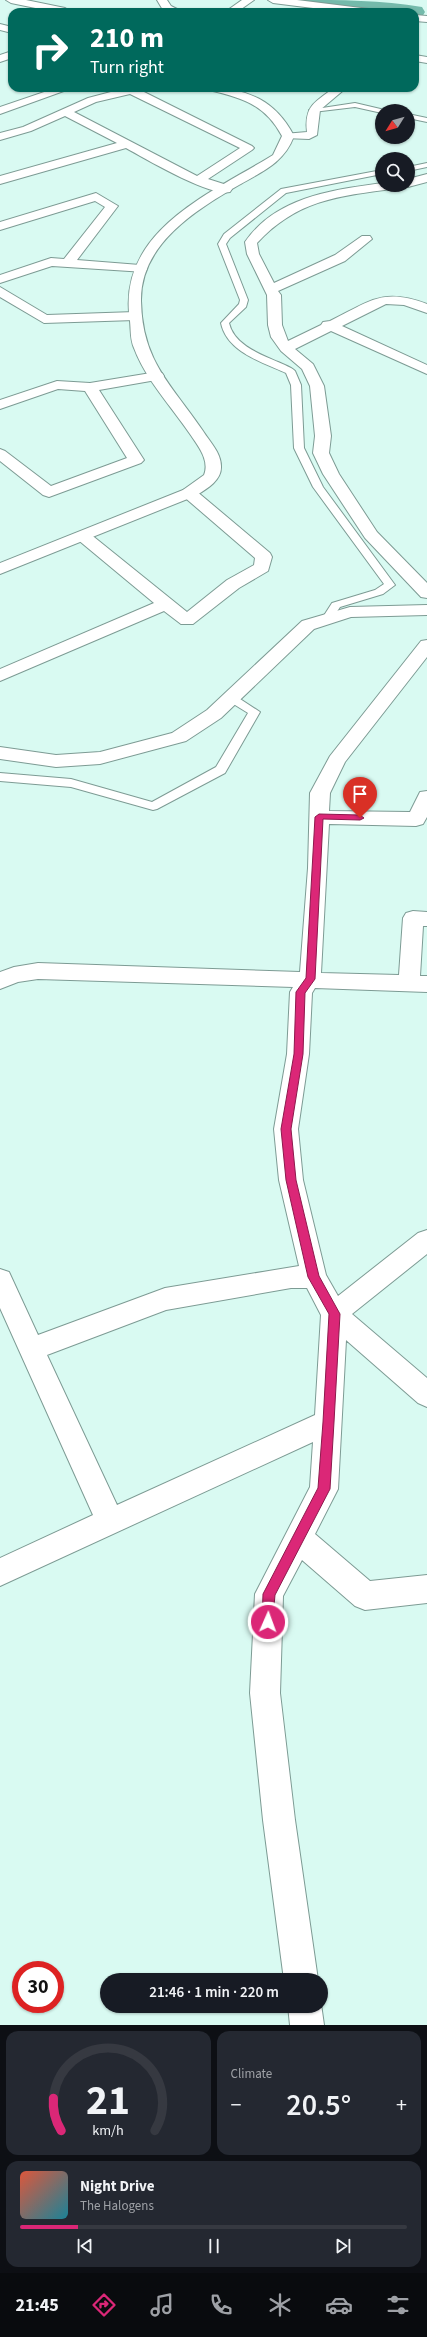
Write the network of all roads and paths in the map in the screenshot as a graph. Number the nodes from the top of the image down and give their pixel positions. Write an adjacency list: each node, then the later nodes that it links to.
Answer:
1 (10, 0): 4 (street)
2 (249, 0): 5 (street)
3 (273, 0): 6 (street)
4 (47, 8)
5 (236, 8)
6 (337, 8)
7 (55, 92): 14 (street)
8 (123, 92): 15 (street)
9 (135, 92): 26 (street)
10 (227, 92): 18 (street)
11 (336, 92): 13 (street)
12 (375, 109): 13 (lane)
13 (313, 110): 18 (street)
14 (0, 111)
15 (66, 112): 19 (street); 20 (street)
16 (415, 117): 17 (lane)
17 (427, 120)
18 (288, 136): 29 (street)
19 (0, 137)
20 (128, 144): 25 (street); 26 (street)
21 (427, 165): 22 (lane)
22 (415, 168)
23 (375, 173): 52 (lane)
24 (427, 179): 27 (street)
25 (0, 180)
26 (199, 180): 29 (street)
27 (415, 182)
28 (375, 188): 35 (street)
29 (226, 189): 33 (street)
30 (0, 226): 32 (street)
31 (366, 239): 35 (street)
32 (68, 263): 33 (street); 34 (street)
33 (140, 269): 38 (street)
34 (0, 279)
35 (271, 289): 40 (street)
36 (0, 291): 38 (street)
37 (427, 310): 39 (street)
38 (135, 316): 42 (street)
39 (328, 325): 40 (street); 41 (street)
40 (286, 348): 49 (street)
41 (427, 370)
42 (157, 376): 43 (street); 46 (street)
43 (90, 387): 44 (street); 45 (street)
44 (0, 405)
45 (0, 454)
46 (189, 493): 47 (street); 50 (street)
47 (83, 536): 48 (street); 50 (street)
48 (0, 569)
49 (427, 592)
50 (166, 604): 54 (street)
51 (427, 610): 52 (street)
52 (328, 617): 55 (street)
53 (427, 645): 59 (street)
54 (0, 676)
55 (231, 697): 56 (street); 57 (lane)
56 (0, 753)
57 (0, 777)
58 (427, 797): 59 (street)
59 (319, 817): 61 (street)
60 (427, 919): 63 (street)
61 (310, 979): 62 (street); 63 (street); 65 (street)
62 (0, 981)
63 (418, 984)
64 (427, 1240): 67 (street)
65 (314, 1277): 67 (street); 68 (street)
66 (0, 1280): 68 (street)
67 (334, 1314): 69 (street); 70 (street)
68 (32, 1349): 71 (street)
69 (427, 1395)
70 (328, 1422): 71 (street); 72 (street)
71 (110, 1521): 73 (street)
72 (298, 1538): 74 (street); 75 (street)
73 (0, 1572)
74 (427, 1589)
75 (300, 1973)
76 (306, 2013): 77 (street)
77 (307, 2025)

